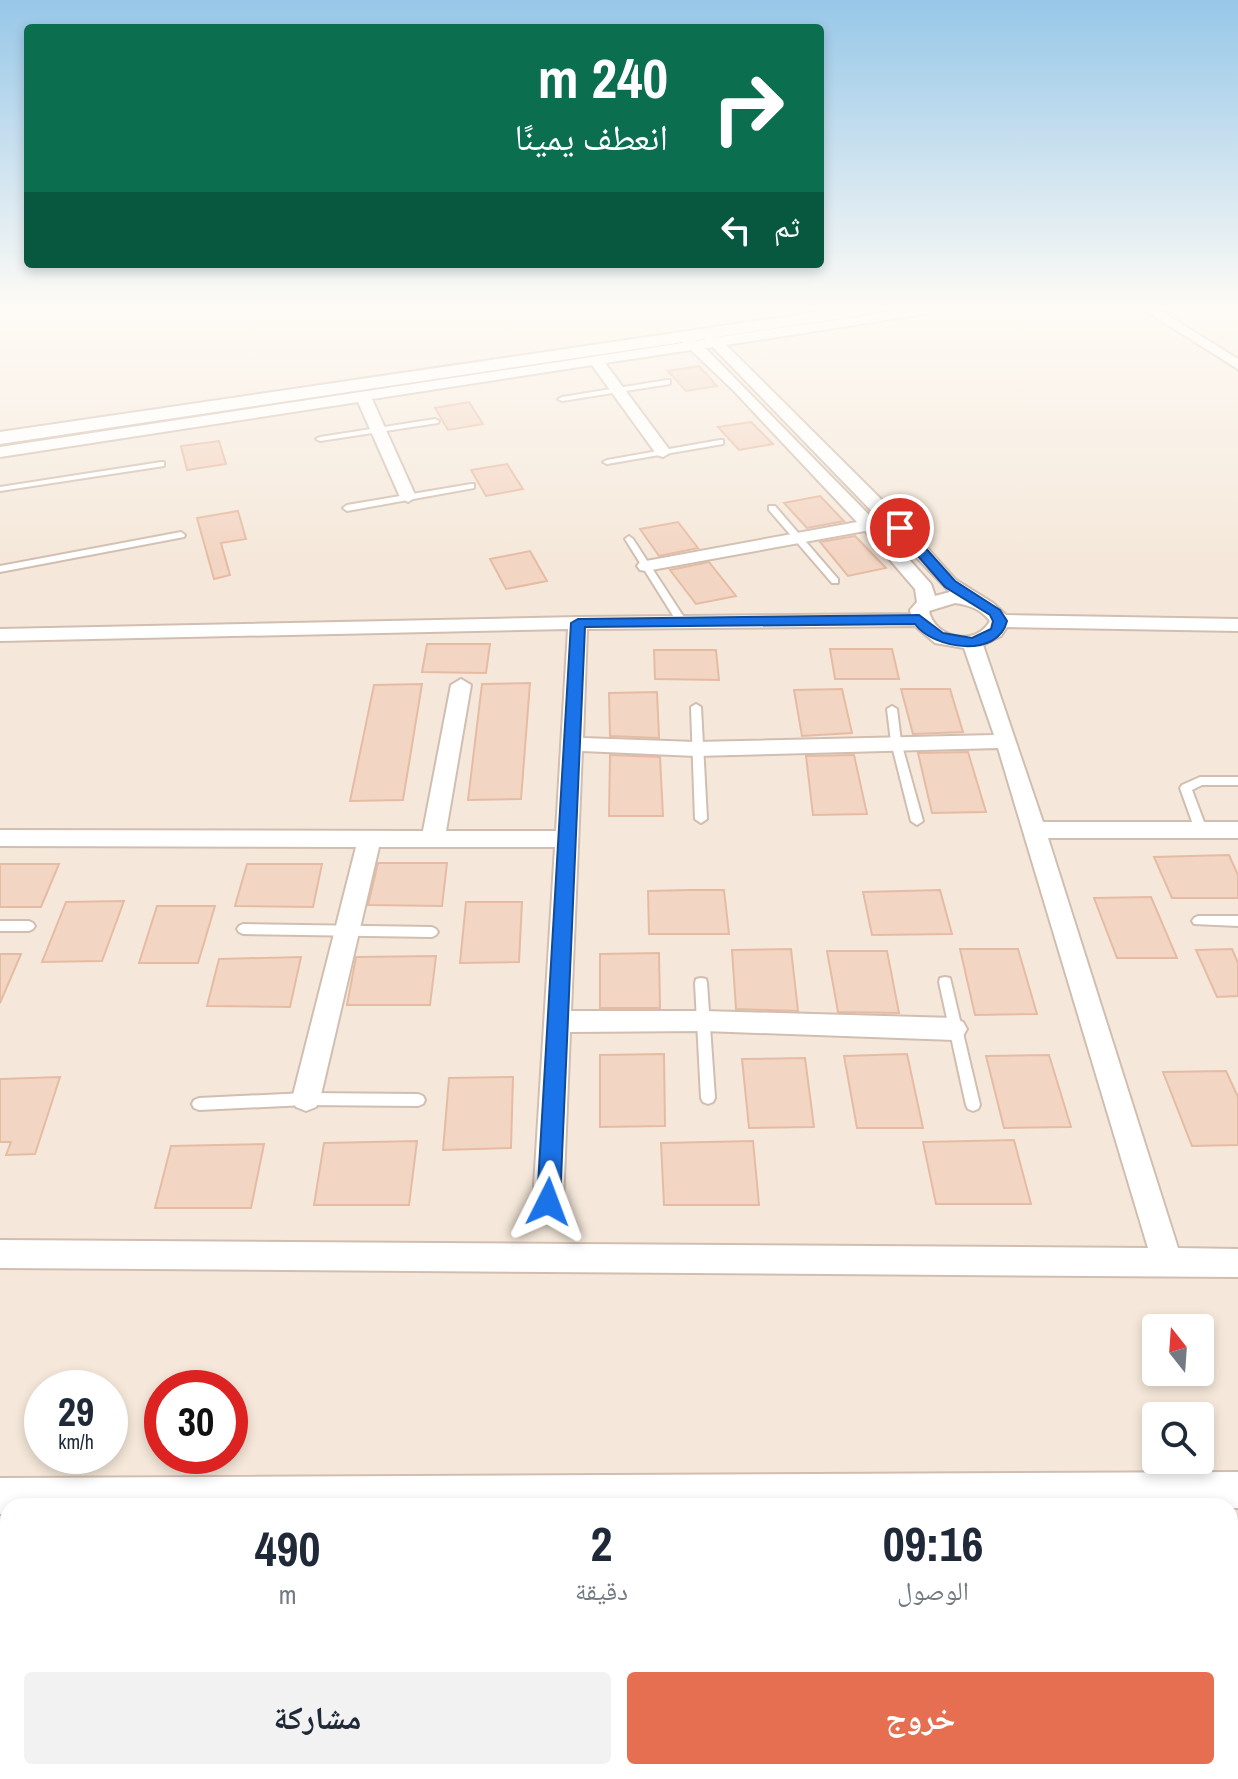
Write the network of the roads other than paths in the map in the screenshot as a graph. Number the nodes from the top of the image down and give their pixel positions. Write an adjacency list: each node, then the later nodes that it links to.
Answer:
1 (246, 393): 11 (street)
2 (309, 393): 13 (street)
3 (382, 393): 8 (street)
4 (598, 393): 9 (lane)
5 (618, 393): 17 (street)
6 (751, 393): 25 (street)
7 (760, 393): 32 (street)
8 (363, 396): 12 (street); 16 (street)
9 (562, 399)
10 (435, 421): 12 (lane)
11 (0, 424)
12 (378, 430): 14 (lane); 22 (street)
13 (0, 438)
14 (320, 439)
15 (720, 442): 17 (lane)
16 (0, 452)
17 (663, 452): 18 (lane)
18 (607, 462)
19 (161, 464): 21 (lane)
20 (471, 486): 22 (lane)
21 (0, 489)
22 (408, 497): 23 (lane)
23 (347, 508)
24 (772, 508): 27 (lane)
25 (869, 525): 27 (street); 33 (street)
26 (181, 535): 30 (lane)
27 (798, 538): 29 (street); 31 (lane)
28 (629, 539): 29 (lane)
29 (646, 566): 35 (lane)
30 (0, 569)
31 (835, 581)
32 (972, 599): 33 (street); 34 (street)
33 (923, 611): 35 (street); 39 (street)
34 (1000, 621): 37 (street); 39 (street)
35 (682, 622): 36 (street)
36 (578, 623): 38 (street); 45 (street)
37 (1238, 625)
38 (0, 635)
39 (972, 642): 43 (street)
40 (461, 685): 55 (street)
41 (696, 707): 46 (lane)
42 (892, 709): 44 (lane)
43 (1007, 741): 44 (street); 50 (street)
44 (896, 742): 46 (street); 49 (lane)
45 (573, 744): 46 (street); 56 (street)
46 (696, 749): 48 (lane)
47 (1238, 781): 51 (lane)
48 (701, 819)
49 (917, 821)
50 (1035, 830): 51 (street); 77 (street)
51 (1201, 830): 52 (street)
52 (1238, 830)
53 (0, 838): 54 (street)
54 (369, 839): 55 (street); 62 (street)
55 (433, 839): 56 (street)
56 (567, 839): 67 (street)
57 (1198, 921): 58 (lane)
58 (1238, 921)
59 (0, 926): 60 (lane)
60 (29, 926)
61 (243, 929): 62 (lane)
62 (347, 930): 63 (lane); 70 (street)
63 (432, 932)
64 (945, 982): 68 (lane)
65 (701, 983): 66 (lane)
66 (704, 1021): 67 (street); 68 (street); 69 (lane)
67 (557, 1022): 74 (street)
68 (954, 1029): 73 (lane)
69 (708, 1098)
70 (306, 1099): 71 (lane); 72 (lane)
71 (418, 1100)
72 (199, 1104)
73 (973, 1105)
74 (548, 1202)
75 (0, 1254): 77 (street)
76 (1238, 1263): 77 (street)
77 (1168, 1264)
78 (1238, 1490): 81 (street)
79 (0, 1496): 80 (street)
80 (260, 1498)
81 (940, 1498)

